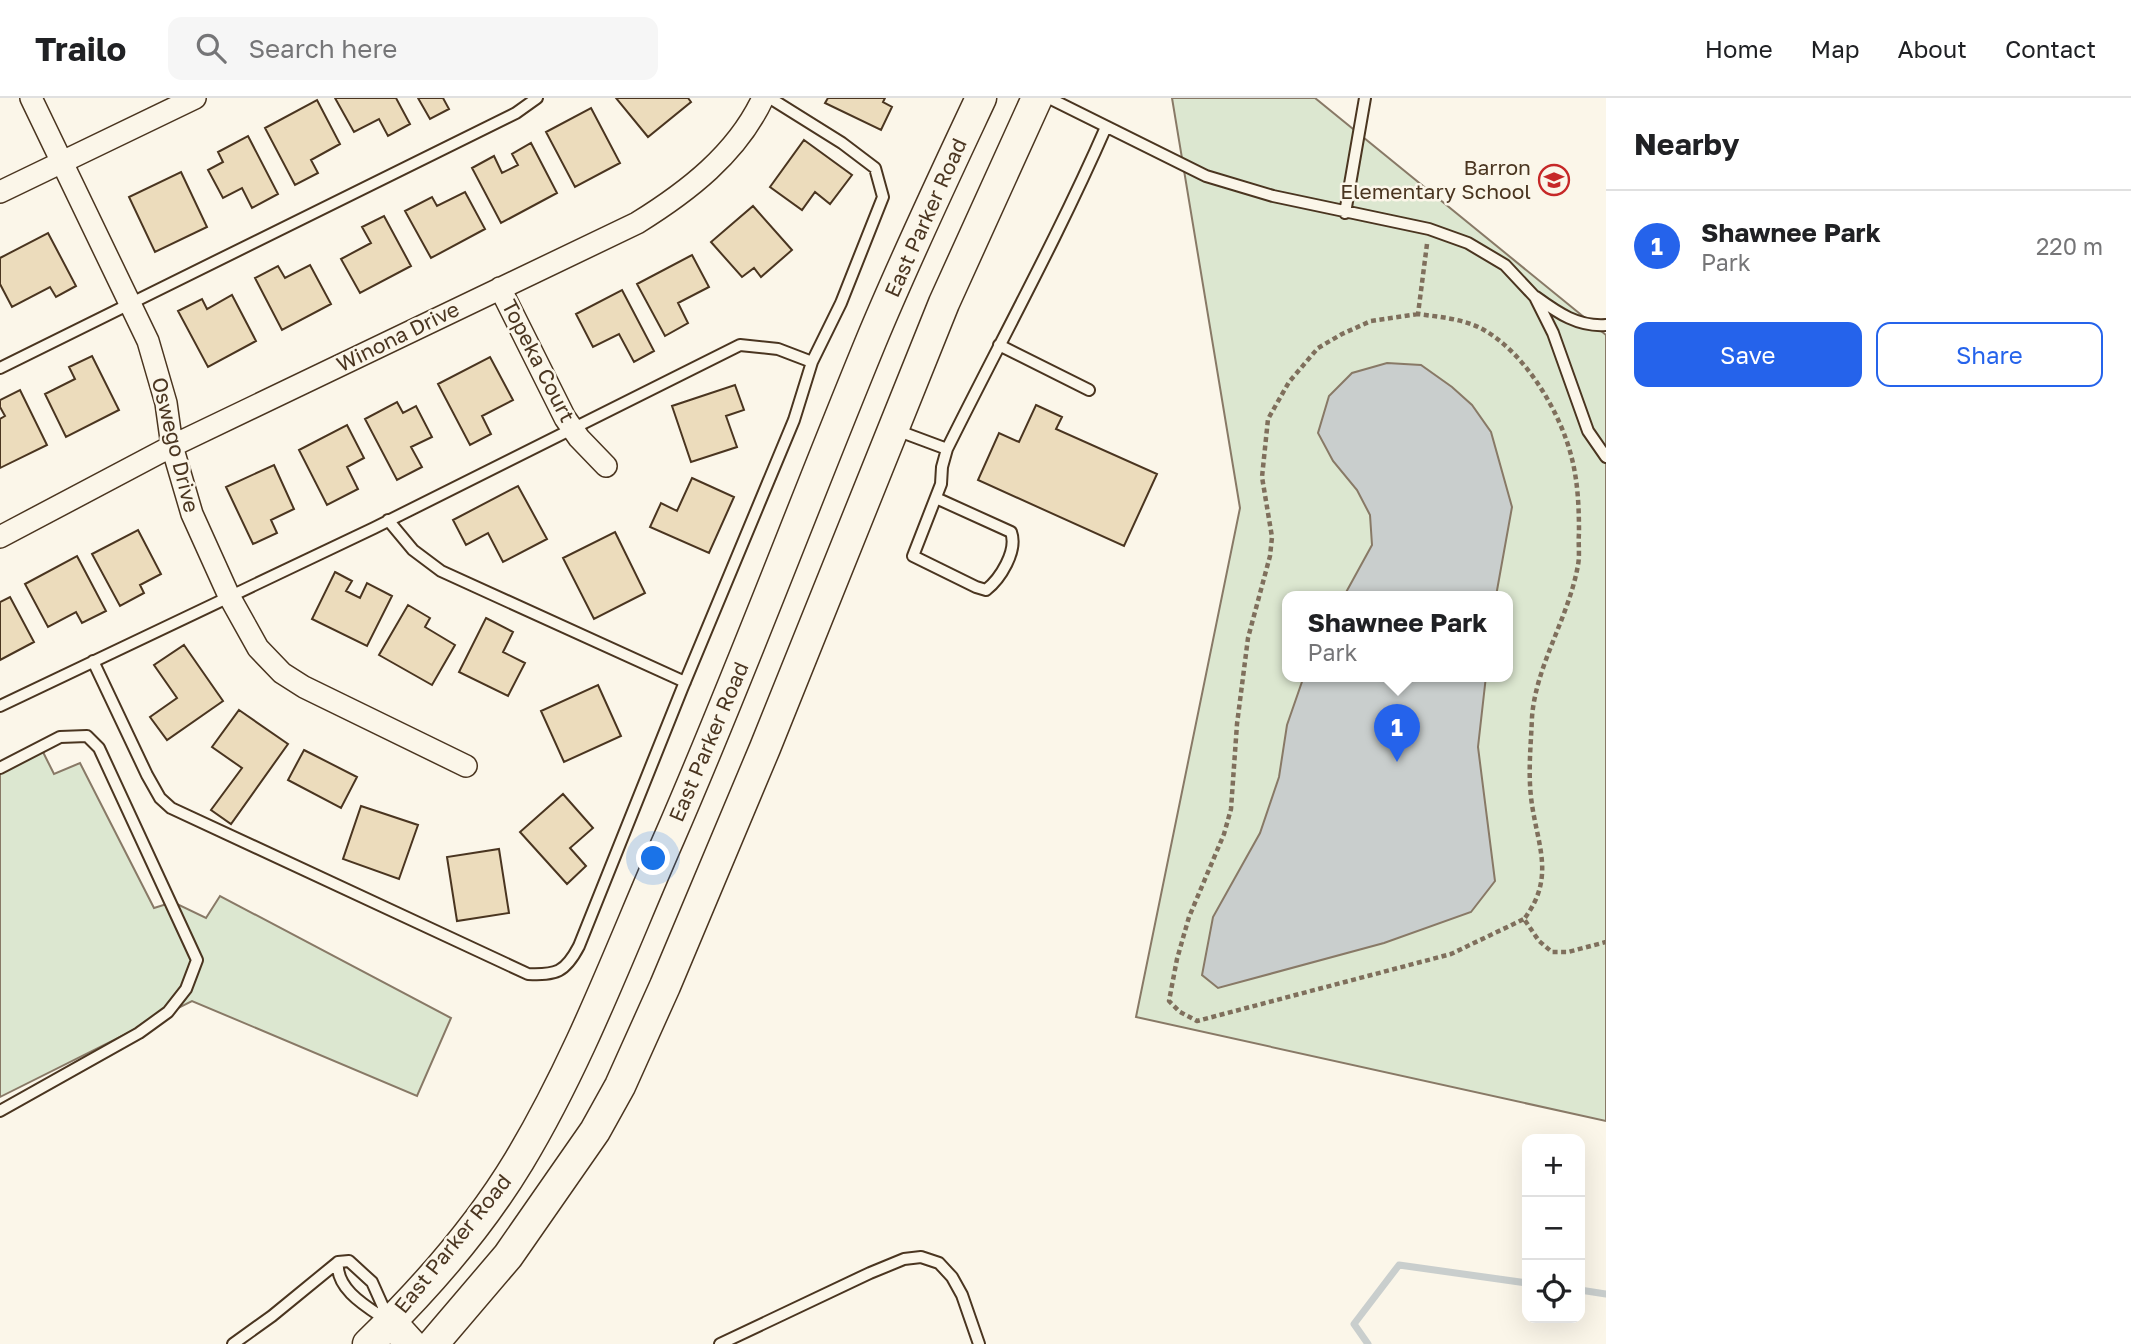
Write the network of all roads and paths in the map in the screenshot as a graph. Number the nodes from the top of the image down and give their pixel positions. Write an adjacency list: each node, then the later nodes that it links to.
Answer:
1 (31, 98): 11 (street, Oswego Drive)
2 (195, 98): 11 (street)
3 (537, 98): 17 (lane)
4 (762, 98): 15 (street, Winona Drive)
5 (770, 98): 21 (lane)
6 (981, 98): 43 (main road, East Parker Road)
7 (1037, 98): 25 (main road)
8 (1049, 98): 10 (lane)
9 (1365, 98): 13 (lane)
10 (1106, 127): 13 (lane); 20 (lane)
11 (62, 161): 12 (street); 17 (street, Oswego Drive)
12 (0, 192)
13 (1345, 213): 14 (lane)
14 (1429, 229): 16 (lane); 18 (path)
15 (500, 288): 24 (street, Topeka Court); 26 (street, Winona Drive)
16 (1535, 297): 19 (lane); 28 (lane)
17 (130, 303): 22 (lane); 26 (street, Oswego Drive)
18 (1418, 314): 39 (path); 39 (path)
19 (1606, 325)
20 (999, 345): 23 (lane); 27 (lane)
21 (812, 362): 24 (lane); 35 (lane)
22 (0, 368)
23 (1089, 390)
24 (572, 428): 29 (street, Topeka Court); 31 (lane)
25 (893, 429): 27 (lane); 47 (main road)
26 (172, 446): 32 (street, Winona Drive); 33 (street, Oswego Drive)
27 (947, 449): 30 (lane)
28 (1606, 457)
29 (606, 466)
30 (936, 498): 30 (lane)
31 (388, 520): 33 (lane); 35 (lane)
32 (0, 537)
33 (229, 596): 34 (lane); 37 (street, Oswego Drive)
34 (93, 661): 35 (lane); 36 (lane)
35 (685, 682)
36 (0, 706)
37 (466, 766)
38 (0, 768): 41 (lane)
39 (1524, 919): 40 (path)
40 (1606, 942)
41 (0, 1111)
42 (338, 1262): 43 (lane); 43 (lane); 44 (lane)
43 (391, 1322): 45 (main road, East Parker Road); 46 (main road)
44 (233, 1344)
45 (368, 1344)
46 (411, 1344)
47 (433, 1344)
48 (720, 1344): 49 (lane)
49 (979, 1344)

